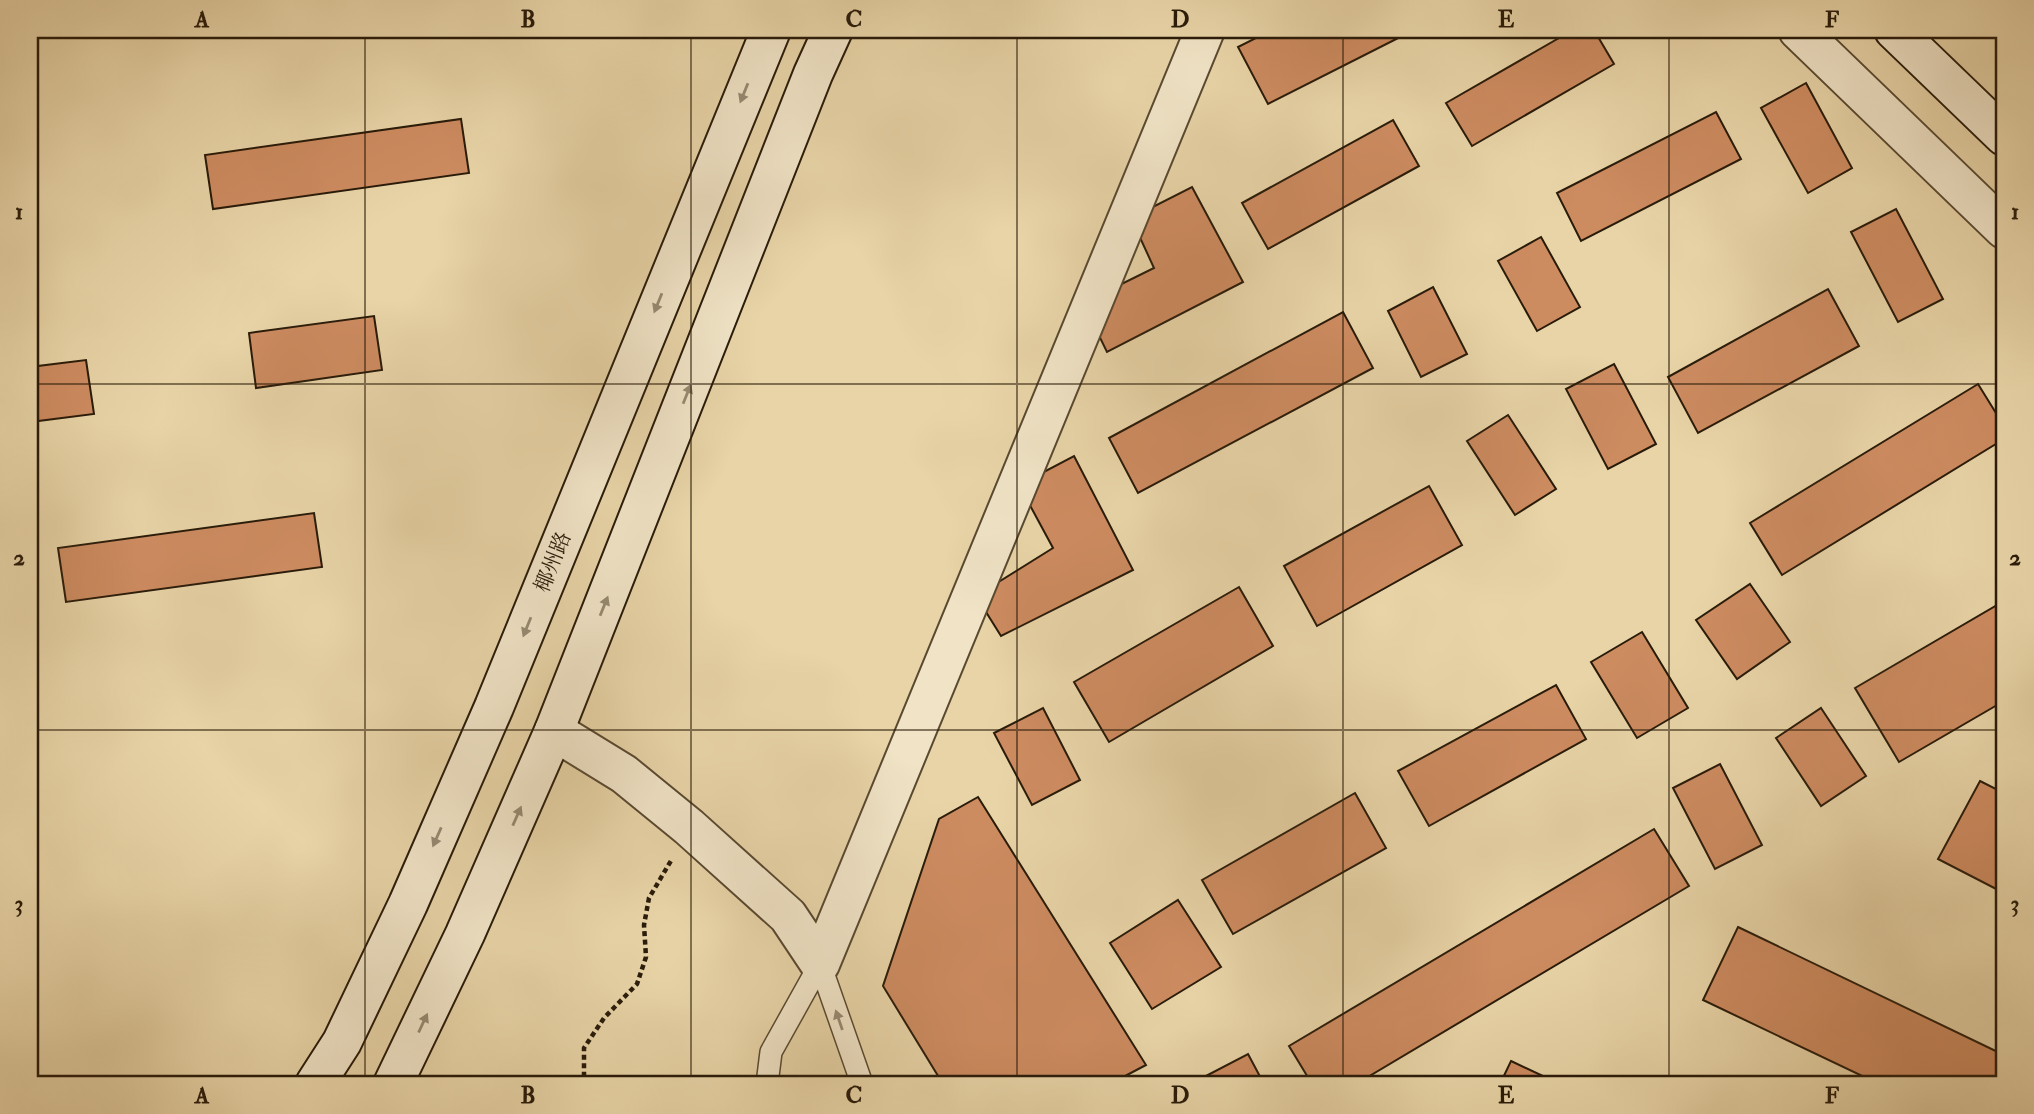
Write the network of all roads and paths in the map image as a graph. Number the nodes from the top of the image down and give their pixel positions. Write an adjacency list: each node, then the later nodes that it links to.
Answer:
1 (771, 30): 11 (main road, 椰州路, one-way to 11)
2 (833, 30): 8 (main road, one-way to 2)
3 (1205, 30): 10 (main road)
4 (1798, 30): 7 (main road)
5 (1894, 30): 6 (main road)
6 (2004, 136)
7 (2004, 229)
8 (554, 731): 9 (main road); 12 (main road, one-way to 8)
9 (689, 827): 10 (main road); 13 (path)
10 (820, 964): 14 (lane); 15 (lane, one-way to 10)
11 (315, 1084)
12 (393, 1084)
13 (589, 1084)
14 (767, 1084)
15 (862, 1084)

